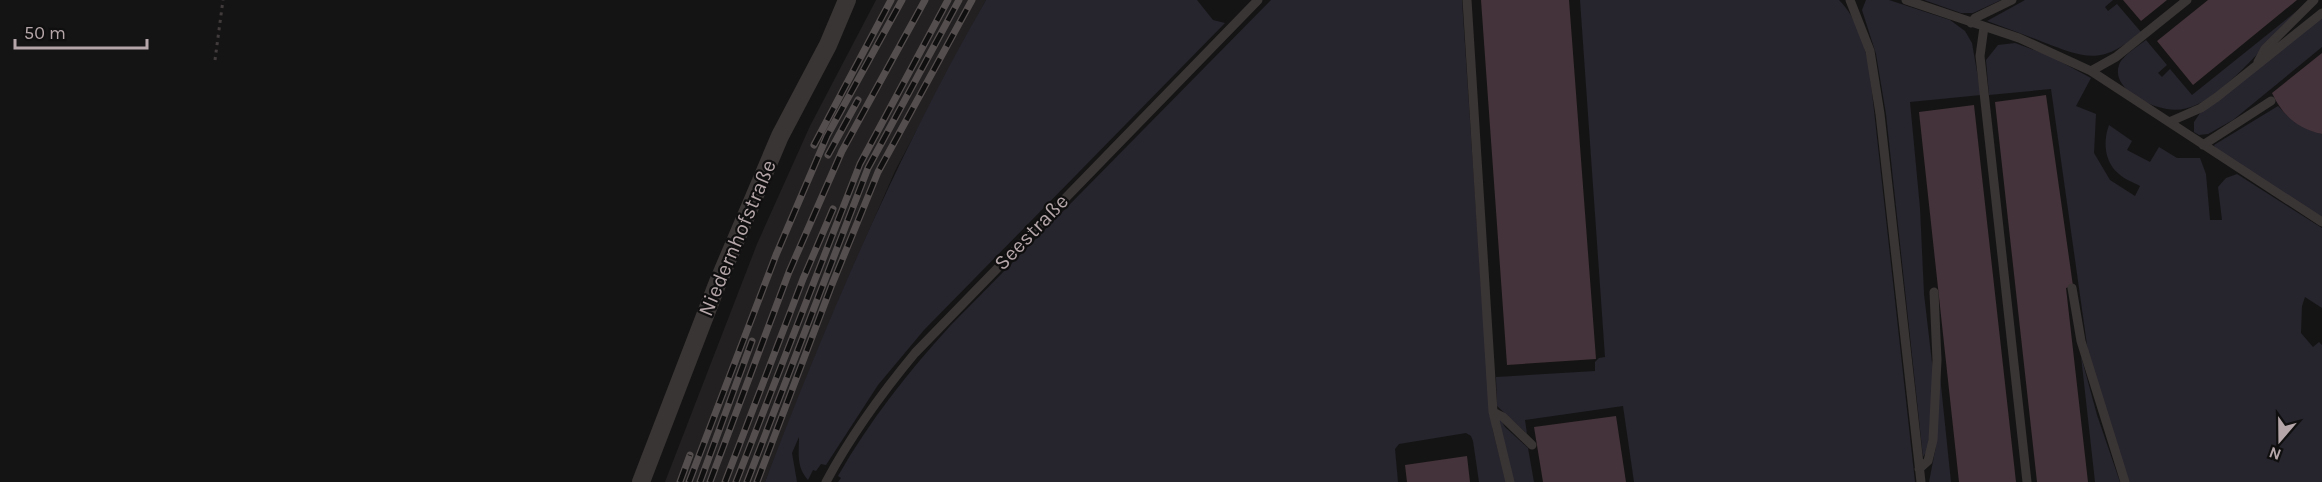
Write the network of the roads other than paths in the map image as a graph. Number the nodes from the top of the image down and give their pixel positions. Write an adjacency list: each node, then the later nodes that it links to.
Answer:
1 (847, 0): 23 (street, Niedernhofstraße)
2 (1258, 0): 24 (lane, Seestraße)
3 (1467, 0): 20 (lane)
4 (1850, 0): 22 (lane)
5 (1906, 0): 10 (lane)
6 (2012, 0): 10 (lane)
7 (2187, 0): 13 (lane)
8 (2314, 0): 12 (lane)
9 (2322, 13): 12 (lane)
10 (1971, 23): 11 (lane)
11 (1984, 27): 13 (lane); 27 (lane)
12 (2255, 67): 15 (lane)
13 (2091, 71): 15 (lane)
14 (2271, 101): 16 (lane)
15 (2169, 122): 16 (lane)
16 (2203, 145): 17 (lane)
17 (2322, 222)
18 (2072, 288): 28 (lane)
19 (1934, 292): 22 (lane)
20 (1493, 412): 21 (lane); 25 (lane)
21 (1532, 445)
22 (1919, 469): 26 (lane)
23 (641, 482)
24 (826, 482)
25 (1510, 482)
26 (1921, 482)
27 (2027, 482)
28 (2125, 482)

